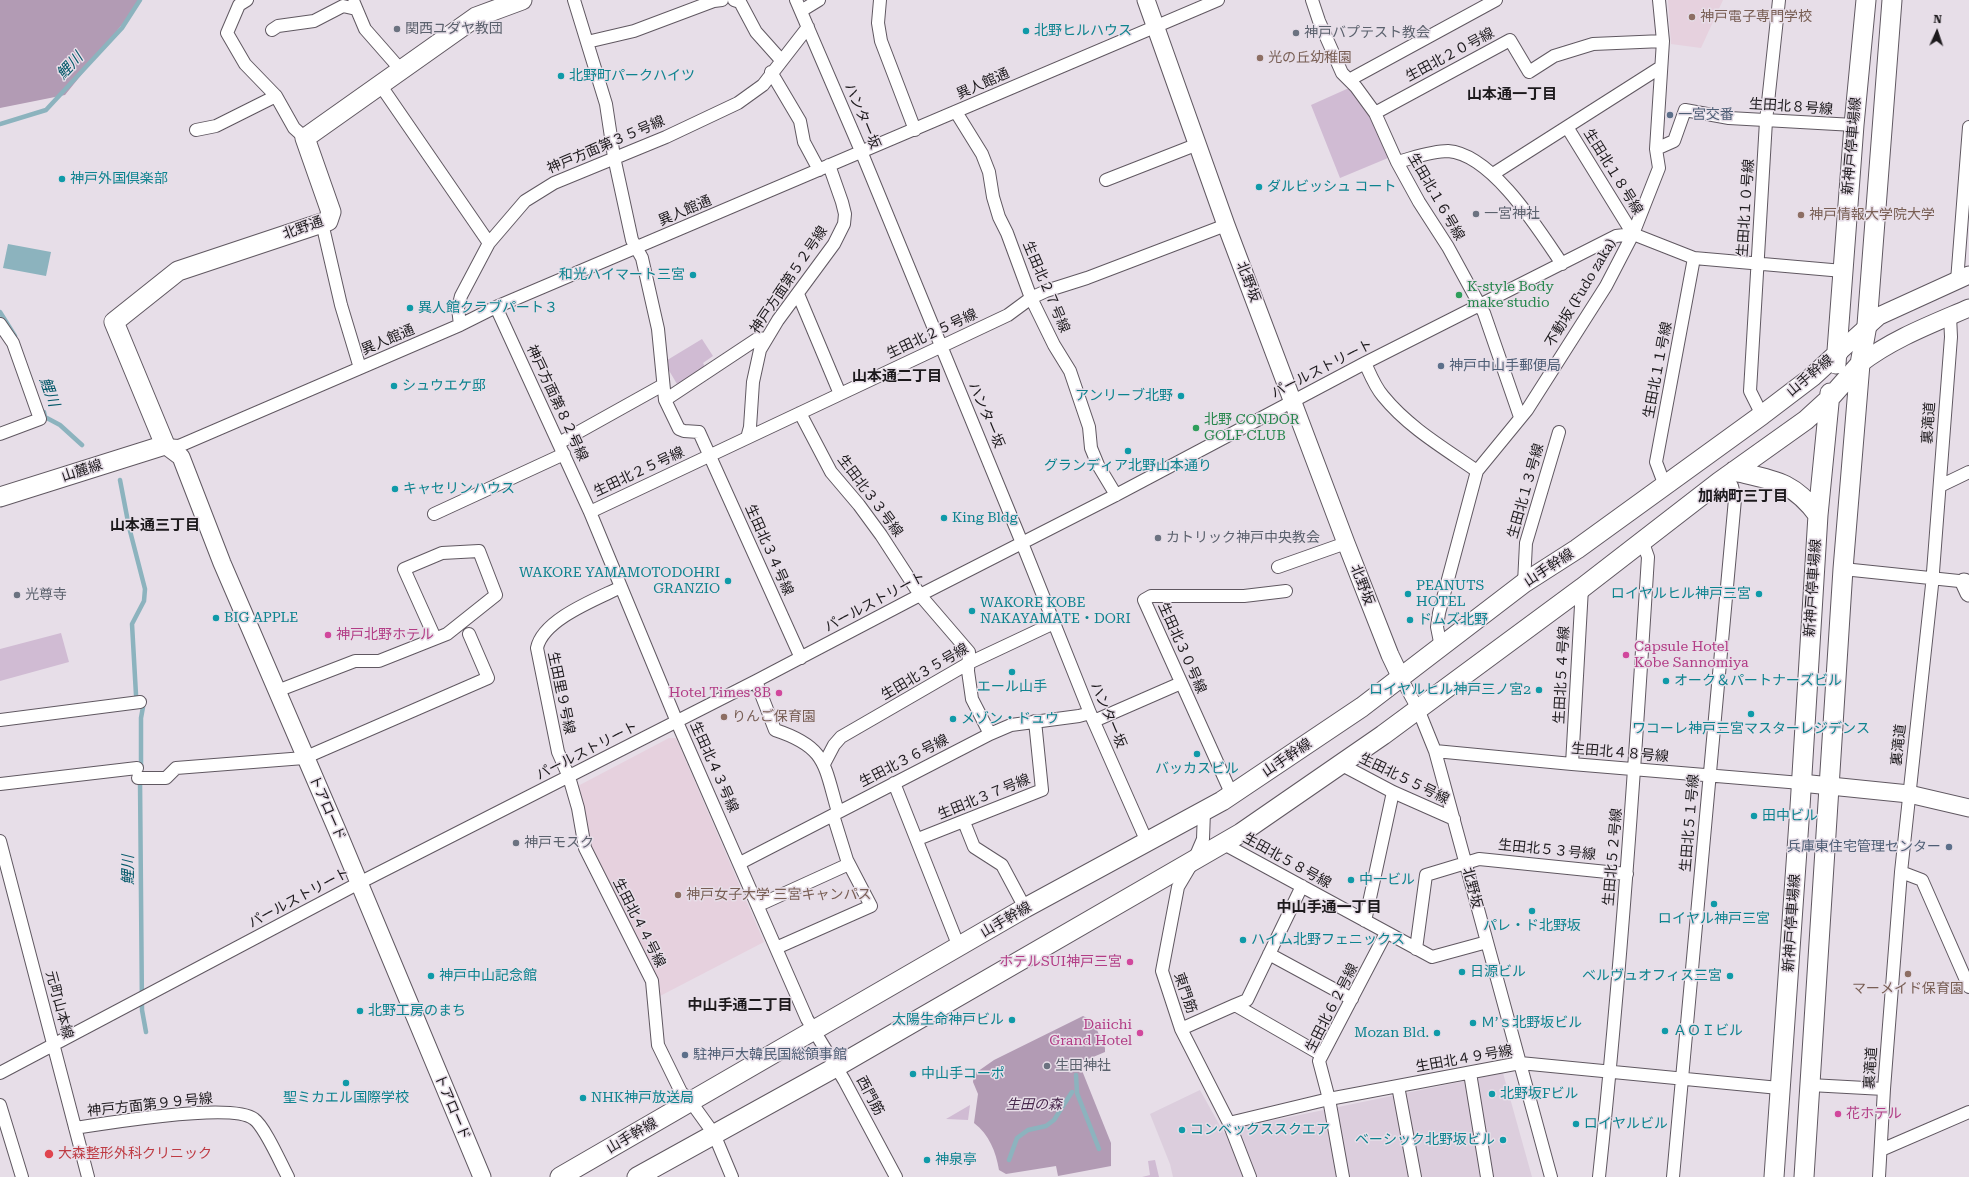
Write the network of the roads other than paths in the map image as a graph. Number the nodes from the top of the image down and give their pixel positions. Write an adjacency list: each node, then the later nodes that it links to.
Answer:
1 (247, 0): 29 (street)
2 (522, 0): 25 (main road)
3 (574, 0): 22 (street)
4 (734, 0): 23 (street)
5 (819, 0): 17 (street)
6 (880, 0): 37 (street)
7 (1146, 0): 18 (street, 北野坂)
8 (1218, 0): 18 (street, 異人館通)
9 (1312, 0): 27 (street, 生田北１６号線)
10 (1496, 0): 27 (street)
11 (1659, 0): 21 (street, 不動坂 (Fudo zaka))
12 (1779, 0): 32 (street, 生田北１０号線)
13 (1866, 0): 33 (main road, 新神戸停車場線)
14 (1892, 0): 65 (main road, 新神戸停車場線)
15 (718, 1): 22 (street)
16 (355, 4): 20 (street); 25 (street)
17 (799, 6): 19 (street, ハンター坂)
18 (1156, 26): 30 (street, 異人館通); 39 (street, 北野坂)
19 (808, 27): 23 (street, 神戸方面第３５号線); 41 (street, ハンター坂)
20 (272, 30)
21 (1663, 41): 24 (street, 不動坂 (Fudo zaka)); 31 (street, 生田北２０号線)
22 (587, 42): 42 (street)
23 (781, 60): 26 (street, 神戸方面第３５号線)
24 (1661, 67): 34 (street); 40 (street, 不動坂 (Fudo zaka))
25 (401, 70): 28 (main road)
26 (771, 72): 42 (street, 神戸方面第３５号線); 44 (street, 神戸方面第５２号線)
27 (1349, 80): 31 (street, 生田北１６号線)
28 (381, 86): 38 (main road); 50 (street)
29 (276, 96): 36 (street); 38 (street)
30 (956, 112): 37 (street, 異人館通); 58 (street, 生田北２７号線)
31 (1375, 114): 43 (street, 生田北１６号線)
32 (1766, 121): 33 (street, 生田北８号線); 40 (street, 生田北８号線); 53 (street, 生田北１０号線)
33 (1854, 126): 55 (main road, 新神戸停車場線)
34 (1567, 127): 45 (street); 49 (street, 生田北１８号線)
35 (1969, 127): 56 (street)
36 (196, 130)
37 (915, 130): 41 (street, 異人館通)
38 (305, 138): 47 (main road, 北野通)
39 (1198, 144): 46 (street); 48 (street, 北野坂)
40 (1656, 150): 49 (street, 不動坂 (Fudo zaka))
41 (861, 151): 44 (street, 異人館通); 67 (street, ハンター坂)
42 (614, 157): 50 (street, 神戸方面第３５号線); 51 (street)
43 (1397, 162): 45 (street); 59 (street, 生田北１６号線)
44 (824, 167): 51 (street, 異人館通); 57 (street, 神戸方面第５２号線)
45 (1493, 174): 54 (street)
46 (1106, 180)
47 (322, 223): 71 (street); 83 (main road, 北野通)
48 (1226, 225): 58 (street, 生田北２５号線); 76 (street, 北野坂)
49 (1633, 234): 52 (street); 54 (street, パールストリート); 79 (street, 不動坂 (Fudo zaka))
50 (488, 243): 64 (street, 神戸方面第３５号線)
51 (636, 248): 60 (street, 異人館通); 72 (street)
52 (1694, 258): 53 (street); 89 (street, 生田北１１号線)
53 (1757, 263): 55 (street); 78 (street, 生田北１０号線)
54 (1562, 264): 59 (street, パールストリート)
55 (1842, 271): 68 (main road, 新神戸停車場線)
56 (1963, 278): 65 (street, 山手幹線)
57 (798, 294): 66 (street, 神戸方面第５２号線); 73 (street)
58 (1031, 298): 67 (street, 生田北２５号線); 91 (street, 生田北２７号線)
59 (1479, 305): 69 (street, パールストリート); 79 (street, 生田北１６号線)
60 (496, 307): 64 (street, 異人館通); 84 (street, 神戸方面第８２号線)
61 (1969, 308): 62 (street, 山手幹線)
62 (1950, 316): 70 (street, 山手幹線); 90 (street, 裏滝道)
63 (0, 324): 81 (street)
64 (460, 325): 71 (street, 異人館通)
65 (1866, 325): 68 (street, 山手幹線); 70 (main road, 新神戸停車場線)
66 (767, 338): 75 (street); 82 (street, 神戸方面第５２号線)
67 (941, 347): 73 (street, 生田北２５号線); 97 (street, ハンター坂)
68 (1838, 353): 74 (main road, 新神戸停車場線); 78 (main road, 山手幹線)
69 (1365, 363): 76 (street, パールストリート); 86 (street)
70 (1860, 364): 74 (main road, 山手幹線); 100 (main road, 新神戸停車場線)
71 (360, 368): 83 (street, 異人館通)
72 (663, 385): 75 (street); 84 (street)
73 (840, 394): 77 (street, 生田北２５号線)
74 (1829, 399): 88 (main road, 山手幹線); 95 (main road, 新神戸停車場線)
75 (665, 400): 85 (street, 生田北３４号線)
76 (1293, 401): 91 (street, パールストリート); 98 (street, 北野坂)
77 (800, 413): 82 (street, 生田北２５号線); 107 (street, 生田北３３号線)
78 (1762, 415): 89 (main road, 山手幹線)
79 (1520, 417): 86 (street, 不動坂 (Fudo zaka))
80 (1559, 432): 102 (street, 生田北１３号線)
81 (0, 434)
82 (747, 438): 85 (street, 生田北２５号線)
83 (164, 445): 92 (main road, 山麓線); 117 (street, トアロード)
84 (562, 449): 93 (street, 神戸方面第８２号線); 94 (street)
85 (710, 456): 93 (street, 生田北２５号線); 112 (street, 生田北３４号線)
86 (1477, 471): 111 (street, 不動坂 (Fudo zaka))
87 (1969, 472): 90 (street)
88 (1727, 477): 95 (main road); 96 (main road, 山手幹線); 132 (street, 生田北５１号線)
89 (1665, 486): 102 (main road, 山手幹線)
90 (1940, 486): 101 (street, 裏滝道)
91 (1116, 495): 97 (street, パールストリート)
92 (0, 497)
93 (590, 512): 104 (street, 生田北４３号線)
94 (434, 514)
95 (1818, 515): 135 (main road, 新神戸停車場線)
96 (1642, 540): 105 (main road, 山手幹線); 130 (street, 生田北５２号線)
97 (1022, 543): 107 (street, パールストリート); 108 (street, ハンター坂)
98 (1346, 543): 99 (street); 114 (street, 北野坂)
99 (1278, 567)
100 (1843, 569): 101 (street); 136 (main road, 新神戸停車場線)
101 (1931, 580): 103 (street); 138 (street, 裏滝道)
102 (1524, 583): 111 (main road, 山手幹線)
103 (1968, 586)
104 (621, 587): 123 (street, 生田北４３号線); 131 (street, 生田里９号線)
105 (1582, 588): 119 (main road, 山手幹線); 128 (street, 生田北５４号線)
106 (1286, 591): 116 (street, 生田北３０号線)
107 (920, 595): 112 (street, パールストリート); 113 (street, 生田北３３号線)
108 (1054, 623): 113 (street, 生田北３５号線); 120 (street, ハンター坂)
109 (469, 634): 126 (street)
110 (435, 638): 110 (street); 117 (street)
111 (1441, 647): 114 (main road, 山手幹線)
112 (801, 658): 115 (street, パールストリート)
113 (969, 663): 124 (street, 生田北３３号線); 127 (street, 生田北３５号線)
114 (1401, 678): 119 (street, 北野坂); 139 (main road, 山手幹線)
115 (756, 681): 123 (street, パールストリート); 127 (street)
116 (1181, 683): 120 (street, 生田北３６号線); 139 (street, 生田北３０号線)
117 (277, 691): 126 (street, トアロード)
118 (140, 702): 121 (street)
119 (1418, 709): 125 (street, 北野坂); 129 (main road, 山手幹線)
120 (1092, 717): 122 (street, 生田北３６号線); 147 (street, ハンター坂)
121 (0, 720)
122 (1035, 721): 124 (street, 生田北３６号線); 144 (street, 生田北３７号線)
123 (677, 722): 131 (street, パールストリート); 150 (street, 生田北４３号線)
124 (990, 734): 133 (street, 生田北３６号線)
125 (1436, 751): 128 (street, 生田北４８号線); 143 (street, 北野坂)
126 (304, 758): 134 (street); 155 (street, トアロード)
127 (824, 764): 142 (street)
128 (1572, 764): 130 (street, 生田北４８号線)
129 (1342, 765): 137 (street, 生田北５５号線); 148 (main road, 山手幹線)
130 (1635, 770): 132 (street, 生田北４８号線); 154 (street, 生田北５２号線)
131 (569, 777): 155 (street, パールストリート); 184 (street, 生田北４４号線)
132 (1710, 777): 135 (street, 生田北４８号線); 178 (street, 生田北５１号線)
133 (894, 783): 142 (street, 生田北３６号線); 145 (street)
134 (0, 784)
135 (1801, 784): 136 (street); 181 (main road, 新神戸停車場線)
136 (1828, 786): 138 (street); 179 (main road, 新神戸停車場線)
137 (1392, 792): 143 (street, 生田北５５号線); 159 (street)
138 (1909, 794): 140 (street); 153 (street, 裏滝道)
139 (1232, 795): 141 (main road, 山手幹線)
140 (1969, 808)
141 (1204, 812): 147 (main road, 山手幹線); 149 (street, 東門筋)
142 (836, 814): 150 (street, 生田北３６号線); 152 (street)
143 (1454, 819): 151 (street, 北野坂)
144 (964, 822): 145 (street, 生田北３７号線); 158 (street)
145 (918, 839): 162 (street)
146 (0, 841): 171 (street, 元町山本線)
147 (1147, 842): 158 (main road, 山手幹線)
148 (1224, 844): 149 (main road, 山手幹線); 156 (street, 生田北５８号線)
149 (1194, 860): 169 (street, 東門筋); 174 (main road, 山手幹線)
150 (740, 863): 157 (street, 生田北４３号線)
151 (1466, 863): 154 (street, 生田北５３号線); 161 (street, 北野坂); 164 (street, 生田北５３号線)
152 (849, 864): 157 (street); 163 (street)
153 (1901, 872): 166 (street); 182 (street, 裏滝道)
154 (1627, 874): 175 (street, 生田北５２号線)
155 (359, 883): 171 (street, パールストリート); 194 (street, トアロード)
156 (1302, 886): 159 (street, 生田北５８号線); 165 (street)
157 (759, 905): 163 (street, 生田北４３号線)
158 (1025, 908): 162 (main road, 山手幹線)
159 (1365, 921): 160 (street, 生田北５８号線)
160 (1386, 933): 164 (street, 生田北５８号線); 167 (street, 生田北６２号線)
161 (1487, 942): 164 (street, 生田北５８号線); 173 (street, 北野坂)
162 (959, 947): 170 (main road, 山手幹線)
163 (776, 948): 170 (street, 生田北４３号線)
164 (1416, 949)
165 (1269, 954): 167 (street); 168 (street)
166 (1969, 987)
167 (1352, 999): 172 (street, 生田北６２号線)
168 (1235, 1005): 169 (street); 172 (street)
169 (1181, 1029): 187 (street, 東門筋)
170 (814, 1031): 174 (street, 西門筋); 184 (main road, 山手幹線)
171 (54, 1045): 176 (street, パールストリート); 188 (street, 元町山本線)
172 (1322, 1055): 183 (street, 生田北６２号線)
173 (1520, 1063): 175 (street, 生田北４９号線); 177 (street, 生田北４９号線); 203 (street, 北野坂)
174 (836, 1068): 189 (main road, 山手幹線); 198 (street, 西門筋)
175 (1610, 1072): 178 (street, 生田北４９号線); 204 (street, 生田北５２号線)
176 (0, 1073)
177 (1470, 1073): 180 (street, 生田北４９号線); 202 (street)
178 (1682, 1078): 181 (street, 生田北４９号線); 205 (street, 生田北５１号線)
179 (1810, 1085): 182 (street); 207 (main road, 新神戸停車場線)
180 (1398, 1086): 183 (street, 生田北４９号線); 201 (street)
181 (1779, 1088): 206 (main road, 新神戸停車場線)
182 (1884, 1089): 190 (street, 裏滝道)
183 (1329, 1098): 187 (street, 生田北４９号線); 200 (street, 生田北６２号線)
184 (691, 1102): 189 (street, 生田北４４号線); 195 (main road, 山手幹線)
185 (0, 1105): 191 (street)
186 (1969, 1112): 190 (street)
187 (1229, 1123): 199 (street, 東門筋)
188 (75, 1128): 192 (street, 元町山本線); 193 (street, 神戸方面第９９号線)
189 (714, 1134): 196 (main road, 山手幹線); 197 (street, 生田北４４号線)
190 (1881, 1150): 208 (street, 裏滝道)
191 (22, 1177)
192 (88, 1177)
193 (288, 1177)
194 (482, 1177)
195 (560, 1177)
196 (637, 1177)
197 (732, 1177)
198 (896, 1177)
199 (1250, 1177)
200 (1343, 1177)
201 (1415, 1177)
202 (1487, 1177)
203 (1551, 1177)
204 (1599, 1177)
205 (1673, 1177)
206 (1774, 1177)
207 (1804, 1177)
208 (1879, 1177)

